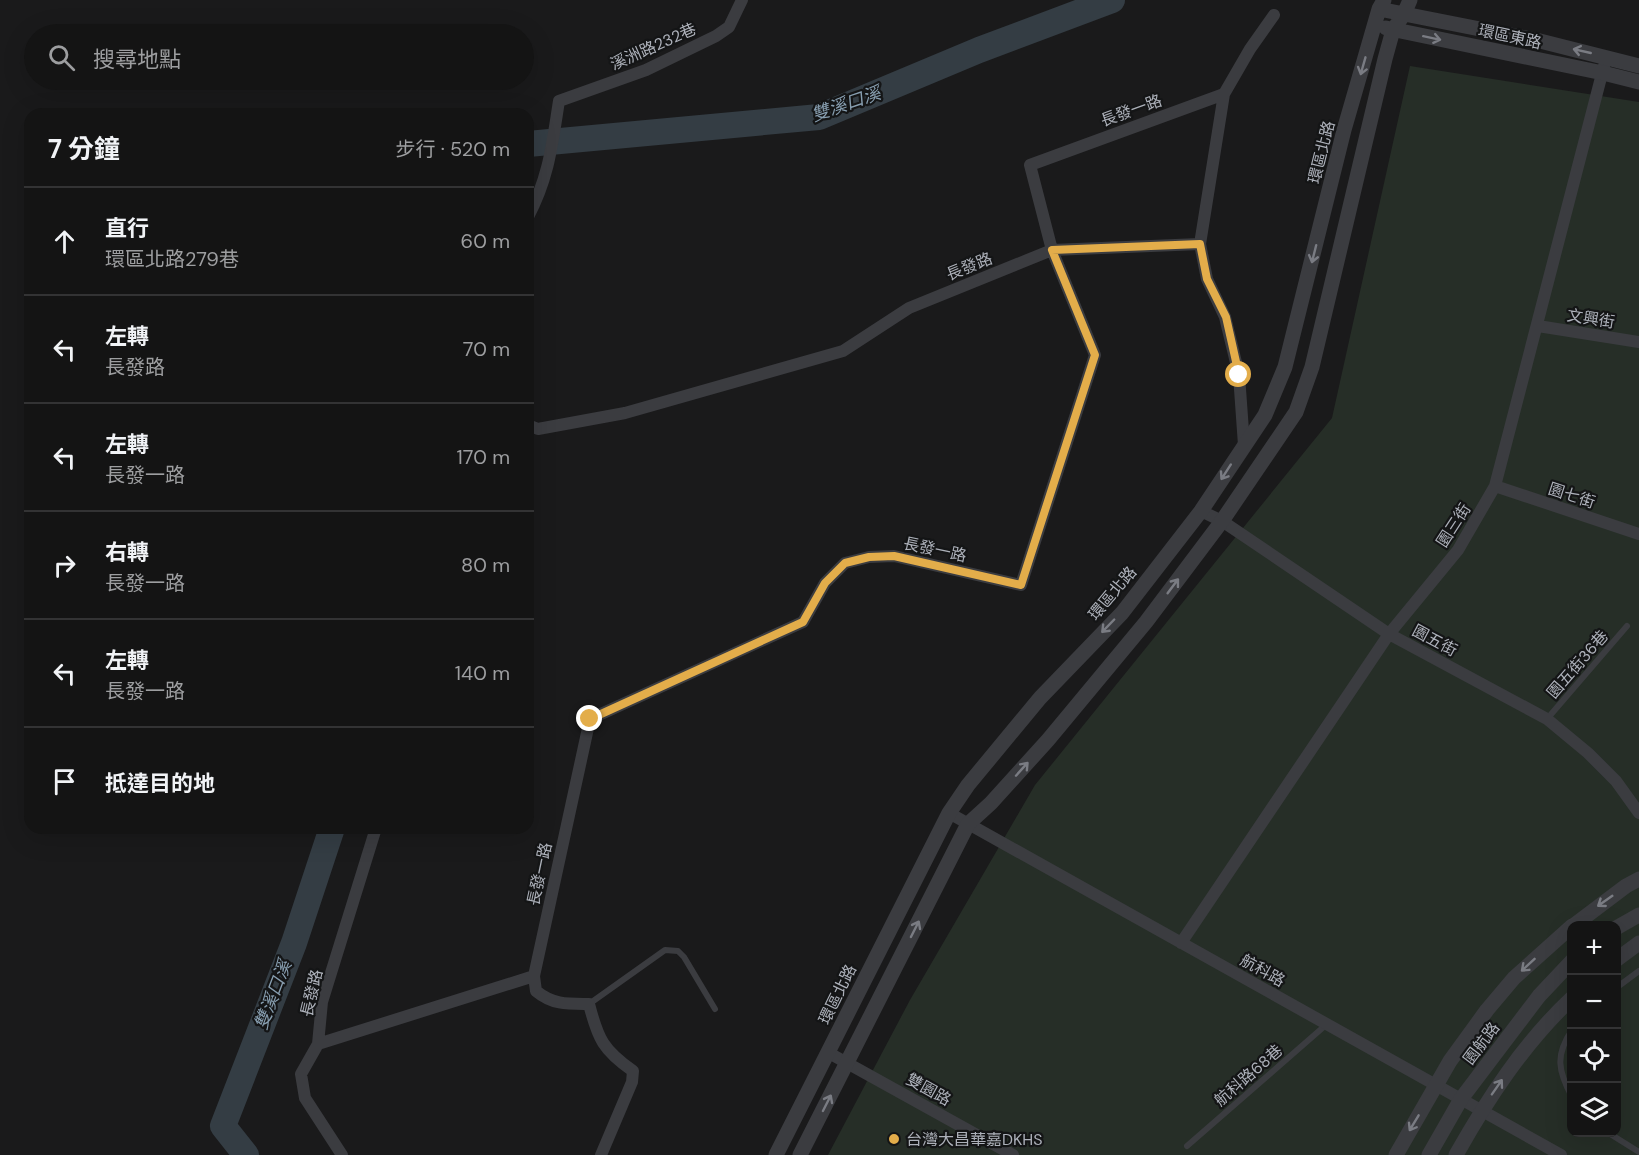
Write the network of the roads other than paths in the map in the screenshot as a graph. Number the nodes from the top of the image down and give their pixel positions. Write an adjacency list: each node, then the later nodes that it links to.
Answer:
1 (741, 0): 12 (street, 溪洲路232巷)
2 (1381, 5): 3 (street, 環區東路); 5 (street, 環區北路)
3 (1407, 7): 6 (street); 7 (street, 環區東路, one-way to 3)
4 (1274, 15): 11 (street)
5 (1374, 26): 6 (street, 環區東路); 18 (street, 環區北路, one-way to 18)
6 (1393, 30): 9 (street, 環區東路, one-way to 9); 21 (street)
7 (1606, 57): 8 (street, 環區東路); 9 (street, 園三街)
8 (1639, 66)
9 (1603, 73): 10 (street, 環區東路); 15 (street, 園三街)
10 (1639, 82)
11 (1224, 94): 13 (street); 14 (street, 長發一路)
12 (534, 206)
13 (1200, 244): 14 (street, 長發路); 18 (street)
14 (1052, 250): 17 (street, 長發路); 40 (street, 長發一路)
15 (1538, 326): 16 (street, 文興街); 19 (street, 園三街)
16 (1639, 342)
17 (534, 427)
18 (1244, 445): 20 (street, 環區北路, one-way to 20)
19 (1495, 486): 22 (street, 園七街); 24 (street, 園三街)
20 (1201, 510): 21 (street, 園五街); 26 (street, 環區北路, one-way to 26)
21 (1222, 521): 24 (street, 園五街); 28 (street, one-way to 21)
22 (1639, 534)
23 (1627, 626): 25 (lane, 園五街36巷)
24 (1389, 634): 25 (street, 園五街); 35 (street, 園三街)
25 (1547, 719): 27 (street, 園五街)
26 (949, 813): 28 (street, 航科路); 48 (street, 環區北路)
27 (1639, 813)
28 (968, 824): 35 (street, 航科路); 49 (street, one-way to 28)
29 (374, 834): 47 (street, 長發路)
30 (1639, 879): 32 (street, one-way to 32)
31 (1639, 915): 33 (street)
32 (1579, 921)
33 (1621, 926)
34 (1567, 931): 50 (street, one-way to 50)
35 (1181, 943): 45 (street, 航科路)
36 (1639, 943): 37 (street)
37 (1621, 957)
38 (1567, 966): 52 (street, 園航路)
39 (1639, 971): 41 (lane)
40 (534, 976): 43 (street); 47 (street)
41 (1621, 985)
42 (1567, 1003): 53 (street, one-way to 42)
43 (589, 1004): 44 (lane); 58 (street)
44 (715, 1009)
45 (1327, 1024): 50 (street, 航科路); 55 (lane, 航科路68巷)
46 (1567, 1037): 51 (lane)
47 (318, 1044): 57 (street, 長發路)
48 (829, 1053): 49 (street, 雙園路); 59 (street, 環區北路)
49 (848, 1063): 60 (street, one-way to 49); 61 (street, 雙園路)
50 (1437, 1086): 52 (street, 航科路); 62 (street, one-way to 62)
51 (1567, 1088)
52 (1461, 1099): 53 (street, 航科路); 63 (street, 園航路)
53 (1481, 1110): 64 (street); 65 (street, 航科路)
54 (1614, 1137): 56 (lane)
55 (1187, 1146)
56 (1639, 1152)
57 (342, 1155)
58 (601, 1155)
59 (776, 1155)
60 (800, 1155)
61 (1012, 1155)
62 (1396, 1155)
63 (1429, 1155)
64 (1456, 1155)
65 (1561, 1155)

